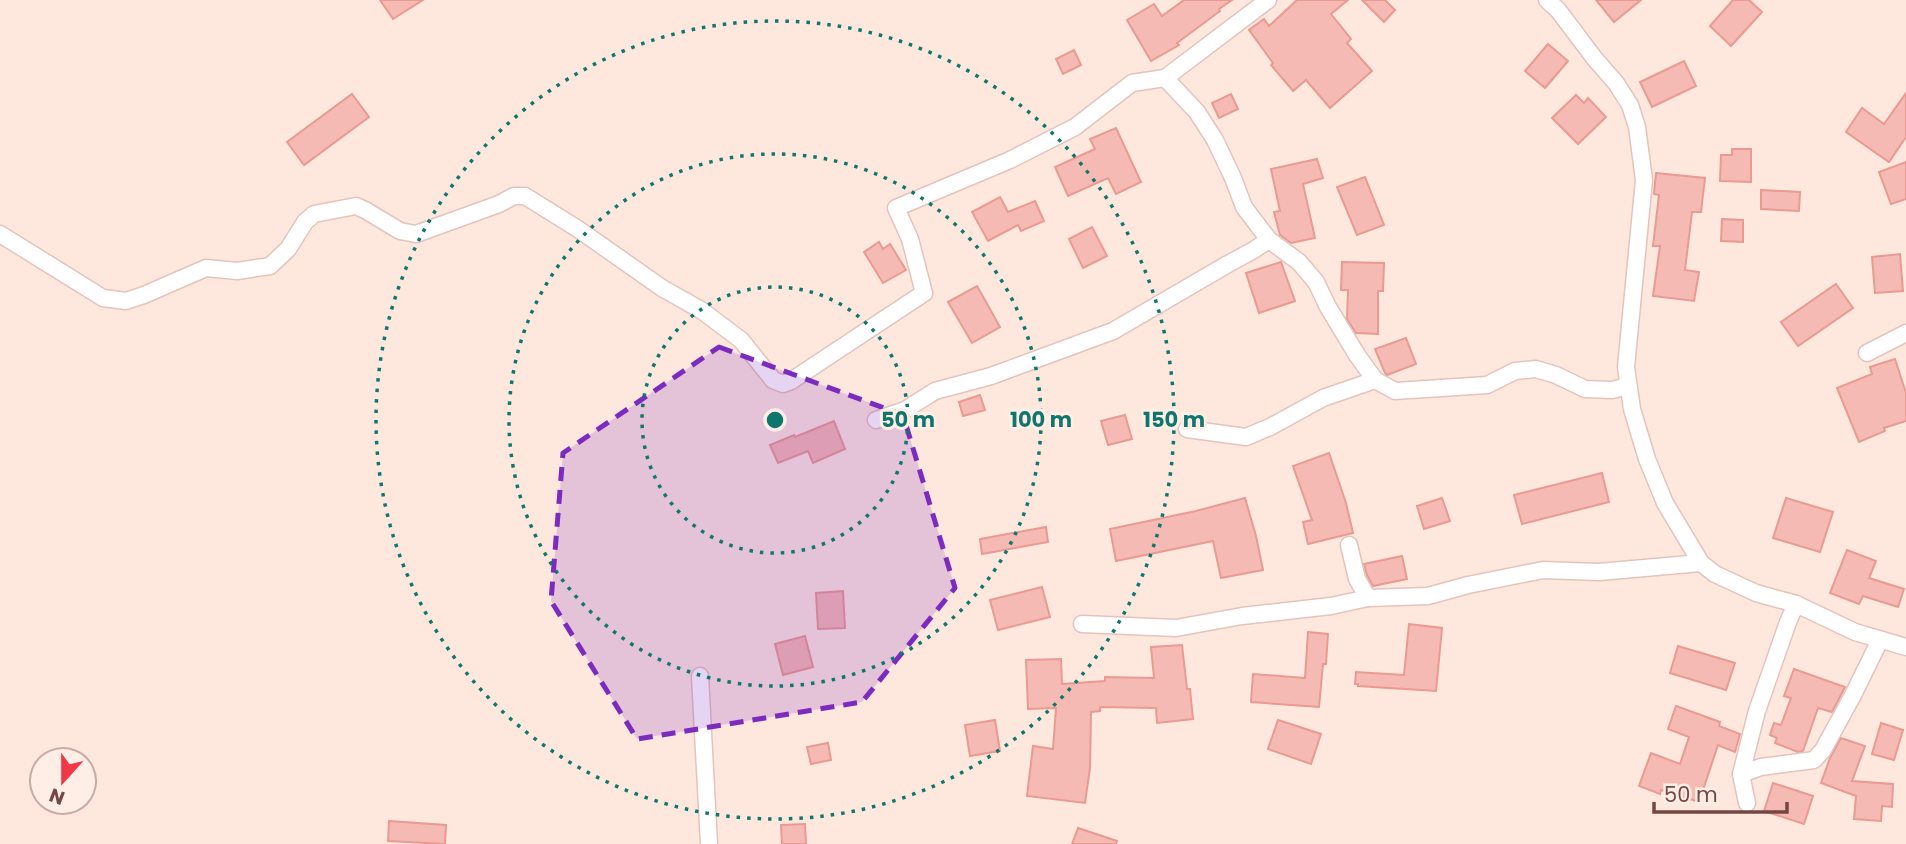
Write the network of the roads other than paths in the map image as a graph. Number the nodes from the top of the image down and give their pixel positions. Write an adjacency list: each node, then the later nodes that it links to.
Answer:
1 (1268, 0): 3 (street)
2 (1547, 0): 9 (street)
3 (1165, 78): 4 (street); 5 (street)
4 (0, 234)
5 (1269, 240): 8 (street); 10 (street)
6 (1906, 333): 7 (street)
7 (1867, 353)
8 (1375, 380): 9 (street); 11 (street)
9 (1628, 386): 13 (street)
10 (876, 420)
11 (1187, 429)
12 (1349, 545): 14 (street)
13 (1701, 563): 14 (street); 15 (street)
14 (1368, 598): 16 (street)
15 (1796, 604): 17 (street); 20 (street)
16 (1082, 624)
17 (1880, 640): 18 (street); 20 (street)
18 (1906, 647)
19 (701, 676): 22 (street)
20 (1741, 774): 21 (street)
21 (1747, 803)
22 (709, 844)

